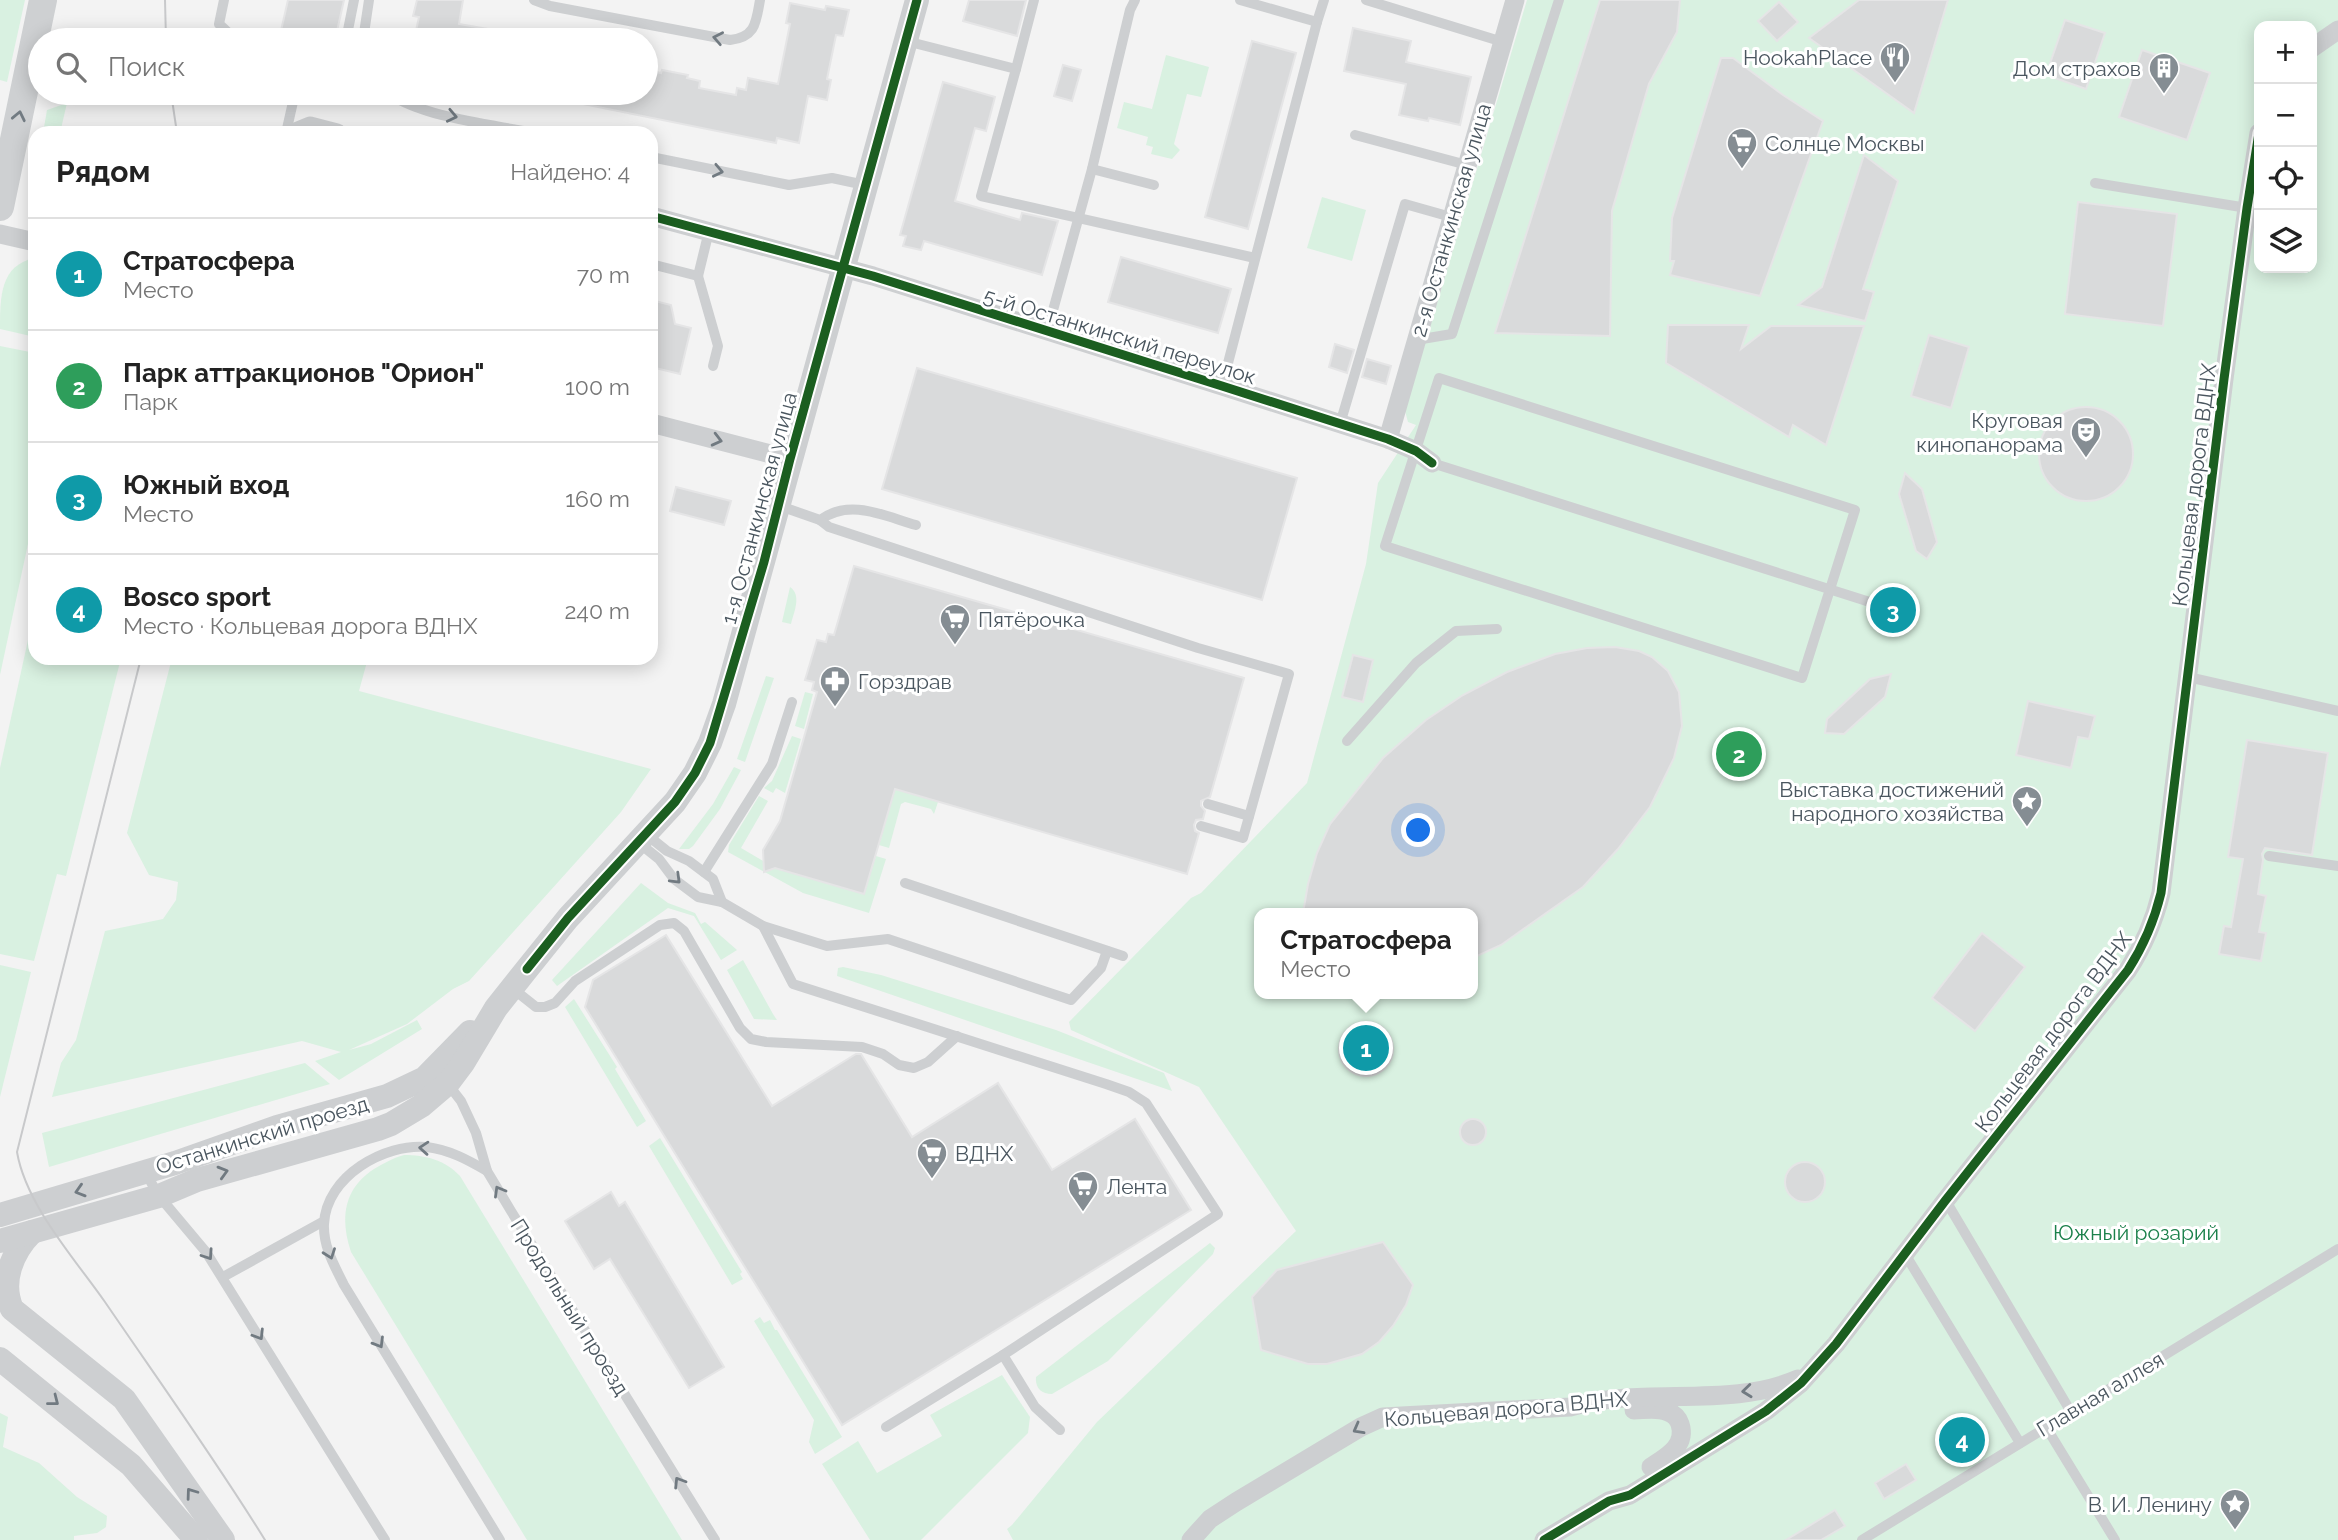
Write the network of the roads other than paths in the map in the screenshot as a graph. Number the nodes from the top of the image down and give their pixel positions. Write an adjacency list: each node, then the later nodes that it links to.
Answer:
1 (43, 0): 16 (main road, one-way to 1)
2 (224, 0): 17 (lane)
3 (354, 0): 18 (lane)
4 (369, 0): 19 (lane)
5 (534, 0): 6 (lane, one-way to 5)
6 (760, 0)
7 (1034, 0): 24 (lane)
8 (1135, 0): 34 (lane)
9 (1240, 0): 15 (lane)
10 (1324, 0): 15 (lane)
11 (1366, 0): 22 (lane)
12 (1515, 0): 22 (street, 2-я Останкинская улица)
13 (1559, 0): 51 (lane)
14 (914, 1): 21 (street, 1-я Останкинская улица)
15 (1317, 22): 46 (lane)
16 (37, 28)
17 (223, 28)
18 (348, 28)
19 (365, 28)
20 (2338, 30): 23 (street)
21 (905, 41): 24 (lane); 37 (street, 1-я Останкинская улица)
22 (1503, 42): 33 (street, 2-я Останкинская улица)
23 (2317, 45)
24 (1016, 69): 42 (lane)
25 (28, 72): 38 (main road, one-way to 25)
26 (292, 105): 28 (lane)
27 (411, 105): 29 (lane, one-way to 29)
28 (288, 126)
29 (500, 126)
30 (1355, 135): 33 (lane)
31 (2257, 147): 39 (street, Кольцевая дорога ВДНХ)
32 (658, 158): 37 (lane, one-way to 37)
33 (1466, 165): 40 (street, 2-я Останкинская улица)
34 (1092, 169): 36 (lane); 42 (lane)
35 (2095, 183): 39 (lane)
36 (1154, 184)
37 (865, 185): 48 (street, 1-я Останкинская улица)
38 (0, 207)
39 (2247, 208): 66 (street, Кольцевая дорога ВДНХ)
40 (1451, 217): 51 (street, 2-я Останкинская улица); 54 (lane)
41 (658, 218): 43 (street, 5-й Останкинский переулок)
42 (1078, 218): 46 (lane); 50 (lane)
43 (709, 232): 48 (street, 5-й Останкинский переулок); 49 (lane)
44 (0, 234): 45 (street)
45 (28, 240)
46 (1255, 258): 53 (lane)
47 (658, 266): 49 (lane)
48 (842, 267): 50 (street, 5-й Останкинский переулок); 58 (street, 1-я Останкинская улица)
49 (698, 276): 52 (lane)
50 (1046, 332): 53 (street, 5-й Останкинский переулок)
51 (1416, 340): 56 (street, 2-я Останкинская улица)
52 (713, 366)
53 (1222, 386): 54 (street, 5-й Останкинский переулок)
54 (1340, 424): 56 (street, 5-й Останкинский переулок)
55 (658, 425): 58 (street, one-way to 58)
56 (1388, 439): 57 (street, 5-й Останкинский переулок)
57 (1416, 451): 59 (street, 5-й Останкинский переулок); 63 (lane); 63 (lane)
58 (790, 458): 60 (street, 1-я Останкинская улица)
59 (1432, 463): 63 (lane)
60 (778, 506): 61 (lane); 73 (street, 1-я Останкинская улица)
61 (820, 520): 62 (lane); 71 (lane)
62 (916, 526)
63 (1830, 589): 64 (lane)
64 (1876, 604)
65 (1497, 629): 69 (lane)
66 (2188, 677): 68 (lane); 89 (street, Кольцевая дорога ВДНХ)
67 (792, 702): 76 (lane)
68 (2338, 711)
69 (1347, 741)
70 (1208, 804): 71 (lane)
71 (1249, 816): 72 (lane)
72 (1201, 826)
73 (643, 838): 76 (lane); 78 (lane, one-way to 78); 82 (street, 1-я Останкинская улица)
74 (2269, 856): 75 (lane)
75 (2338, 866)
76 (704, 872): 78 (lane)
77 (905, 883): 80 (lane)
78 (722, 902): 79 (lane)
79 (763, 926): 80 (lane); 83 (lane)
80 (1107, 951): 81 (lane)
81 (1123, 956)
82 (504, 998): 83 (lane); 84 (street, 1-я Останкинская улица)
83 (957, 1036): 98 (lane)
84 (442, 1076): 85 (street, 1-я Останкинская улица); 86 (lane, Продольный проезд); 87 (street, Останкинский проезд)
85 (378, 1129): 88 (street, Останкинский проезд, one-way to 85)
86 (488, 1171): 91 (lane, one-way to 91); 113 (lane, Продольный проезд, one-way to 86)
87 (145, 1172): 88 (lane); 90 (street, Останкинский проезд, one-way to 90)
88 (159, 1196): 92 (street, Останкинский проезд); 96 (lane, one-way to 96)
89 (1945, 1201): 95 (street, Кольцевая дорога ВДНХ); 102 (lane)
90 (0, 1215)
91 (324, 1221): 96 (lane); 112 (lane, one-way to 112)
92 (32, 1232): 93 (street, Останкинский проезд); 107 (street)
93 (0, 1241)
94 (2338, 1249): 102 (lane, Главная аллея)
95 (1905, 1254): 100 (street, Кольцевая дорога ВДНХ); 106 (lane)
96 (223, 1277): 111 (lane, one-way to 111)
97 (0, 1322): 107 (street)
98 (1003, 1355): 103 (lane); 105 (lane)
99 (0, 1359): 109 (street, one-way to 109)
100 (1812, 1371): 101 (street, Кольцевая дорога ВДНХ, one-way to 101); 108 (street, Кольцевая дорога ВДНХ)
101 (1570, 1406): 108 (street); 114 (street, Кольцевая дорога ВДНХ, one-way to 114)
102 (2071, 1412): 104 (lane, Главная аллея)
103 (886, 1427)
104 (2046, 1427): 106 (lane, Главная аллея); 117 (lane)
105 (1060, 1430)
106 (2020, 1443): 116 (lane, Главная аллея)
107 (156, 1447): 110 (street, one-way to 107)
108 (1609, 1501): 115 (street, Кольцевая дорога ВДНХ)
109 (196, 1540)
110 (223, 1540)
111 (385, 1540)
112 (499, 1540)
113 (715, 1540)
114 (1191, 1540)
115 (1545, 1540)
116 (1862, 1540)
117 (2115, 1540)

